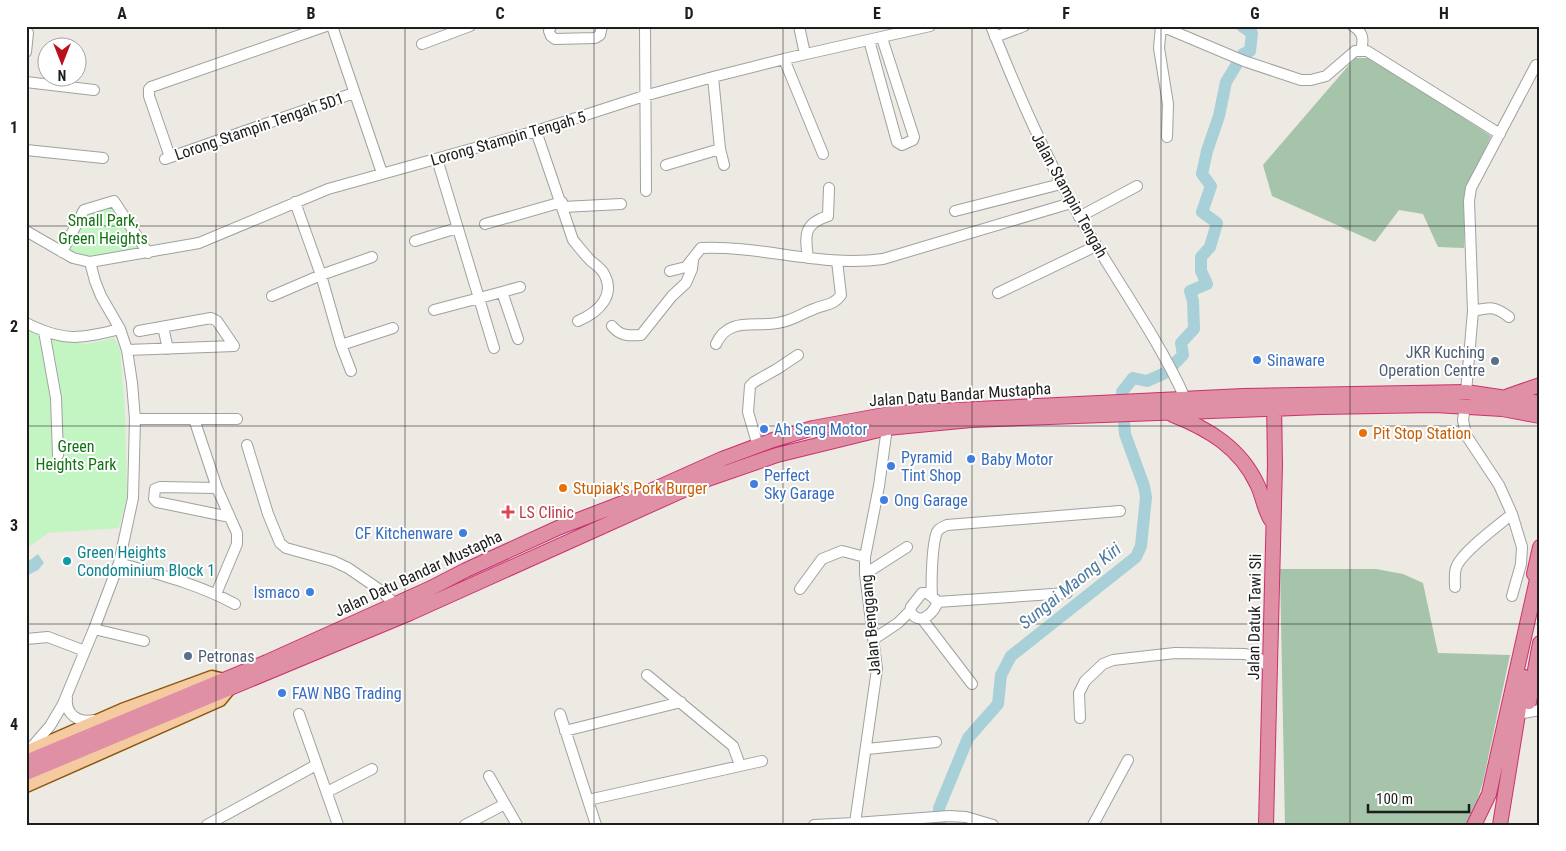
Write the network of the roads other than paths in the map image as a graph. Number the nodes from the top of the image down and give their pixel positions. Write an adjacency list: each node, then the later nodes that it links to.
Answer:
1 (326, 26): 25 (street, Lorong Stampin Tengah 5D1)
2 (332, 26): 25 (street)
3 (470, 26): 16 (street)
4 (551, 26): 5 (street)
5 (602, 26)
6 (645, 26): 26 (street)
7 (799, 26): 19 (street)
8 (930, 26): 14 (street, Lorong Stampin Tengah 5)
9 (991, 26): 13 (street, Jalan Stampin Tengah)
10 (1024, 26): 13 (street)
11 (1353, 26): 17 (street)
12 (28, 33): 18 (street)
13 (995, 36): 38 (street, Jalan Stampin Tengah)
14 (882, 38): 15 (street, Lorong Stampin Tengah 5); 15 (street)
15 (869, 40): 19 (street, Lorong Stampin Tengah 5)
16 (422, 44)
17 (1361, 50): 28 (street); 29 (street)
18 (26, 52)
19 (805, 54): 20 (street, Lorong Stampin Tengah 5)
20 (784, 58): 22 (street, Lorong Stampin Tengah 5); 32 (street)
21 (1536, 65): 28 (street)
22 (713, 77): 26 (street, Lorong Stampin Tengah 5); 30 (street)
23 (26, 82): 24 (street)
24 (94, 90)
25 (354, 93): 37 (street)
26 (644, 96): 27 (street, Lorong Stampin Tengah 5); 41 (street)
27 (536, 131): 34 (street, Lorong Stampin Tengah 5); 45 (street)
28 (1500, 134): 68 (street)
29 (1167, 137)
30 (720, 149): 35 (street); 36 (street)
31 (26, 150): 33 (street)
32 (823, 154)
33 (103, 158)
34 (437, 159): 37 (street, Lorong Stampin Tengah 5); 49 (street)
35 (666, 165)
36 (724, 165)
37 (382, 173): 42 (street, Lorong Stampin Tengah 5)
38 (1061, 184): 43 (street, Jalan Stampin Tengah); 46 (street)
39 (1137, 186): 47 (street)
40 (829, 188): 57 (street)
41 (646, 191)
42 (296, 202): 54 (street, Lorong Stampin Tengah 5); 61 (street)
43 (1071, 203): 47 (street, Jalan Stampin Tengah); 58 (street)
44 (621, 204): 45 (street)
45 (562, 205): 48 (street); 70 (street)
46 (955, 211)
47 (1079, 217): 52 (street, Jalan Stampin Tengah)
48 (485, 224)
49 (457, 228): 51 (street); 66 (street)
50 (26, 231): 53 (street)
51 (415, 241)
52 (1096, 246): 64 (street); 90 (street, Jalan Stampin Tengah)
53 (62, 252): 54 (street); 59 (street)
54 (148, 253): 59 (street, Lorong Stampin Tengah 5)
55 (693, 256): 57 (street); 60 (street); 72 (street)
56 (372, 257): 61 (street)
57 (808, 258): 58 (street)
58 (837, 261): 79 (street)
59 (90, 262): 75 (street)
60 (670, 271)
61 (321, 275): 65 (street); 80 (street)
62 (520, 287): 63 (street)
63 (502, 292): 66 (street); 78 (street)
64 (998, 293)
65 (272, 296)
66 (478, 298): 67 (street); 81 (street)
67 (434, 310)
68 (1472, 311): 69 (street); 87 (street)
69 (1509, 317)
70 (578, 321)
71 (26, 323): 77 (street)
72 (612, 326)
73 (163, 327): 76 (street); 82 (street); 82 (street)
74 (393, 328): 80 (street)
75 (120, 329): 77 (street); 83 (street)
76 (139, 331)
77 (44, 332): 103 (street)
78 (518, 339)
79 (716, 344)
80 (341, 345): 85 (street)
81 (494, 348)
82 (168, 349): 83 (street)
83 (127, 350): 97 (street)
84 (798, 355): 102 (street)
85 (351, 371)
86 (1540, 384): 89 (highway)
87 (1466, 392): 89 (highway); 91 (highway)
88 (1243, 396): 90 (highway, Jalan Datu Bandar Mustapha); 91 (highway, Jalan Datu Bandar Mustapha); 94 (highway)
89 (1505, 397): 96 (highway)
90 (1185, 398): 93 (highway, Jalan Datu Bandar Mustapha)
91 (1274, 402): 92 (highway); 94 (highway, Jalan Datu Bandar Mustapha); 108 (highway, Jalan Datuk Tawi Sli)
92 (1465, 406): 96 (highway); 106 (street)
93 (1124, 409): 95 (highway, Jalan Datu Bandar Mustapha); 100 (highway, Jalan Datu Bandar Mustapha); 102 (highway, Jalan Datu Bandar Mustapha)
94 (1252, 410): 95 (highway, Jalan Datu Bandar Mustapha)
95 (1166, 413): 108 (highway)
96 (1539, 413)
97 (135, 418): 98 (street); 114 (street)
98 (194, 419): 99 (street); 104 (street)
99 (237, 419)
100 (887, 428): 112 (highway, Jalan Datu Bandar Mustapha); 113 (street, Jalan Benggang)
101 (247, 444): 125 (street)
102 (758, 446): 110 (highway, Jalan Datu Bandar Mustapha)
103 (58, 455)
104 (217, 488): 107 (street); 107 (street)
105 (1120, 512): 123 (street)
106 (1512, 514): 117 (street); 122 (street)
107 (230, 517): 120 (street)
108 (1273, 523): 133 (highway, Jalan Datuk Tawi Sli)
109 (1540, 546): 144 (highway)
110 (517, 547): 112 (main road); 125 (highway, Jalan Datu Bandar Mustapha)
111 (907, 547): 116 (street)
112 (544, 552): 135 (highway, Jalan Datu Bandar Mustapha)
113 (865, 557): 116 (street, Jalan Benggang); 118 (street)
114 (119, 563): 120 (street); 127 (street)
115 (1540, 566): 144 (highway)
116 (865, 574): 129 (street, Jalan Benggang)
117 (1455, 587)
118 (800, 589)
119 (1067, 593): 123 (street)
120 (216, 594): 124 (street)
121 (1540, 594): 144 (highway)
122 (1512, 596)
123 (930, 597): 126 (street); 126 (street)
124 (235, 604)
125 (395, 604): 135 (highway, Jalan Datu Bandar Mustapha)
126 (916, 616): 129 (street); 136 (street)
127 (94, 629): 130 (street); 132 (street)
128 (26, 639): 132 (street)
129 (874, 639): 147 (street, Jalan Benggang)
130 (144, 641)
131 (1540, 643): 144 (highway)
132 (85, 651): 137 (street)
133 (1270, 669): 143 (street); 169 (highway, Jalan Datuk Tawi Sli)
134 (647, 675): 138 (street)
135 (226, 684): 142 (main road); 150 (highway, Jalan Datu Bandar Mustapha); 155 (main road)
136 (972, 684)
137 (67, 694): 142 (street); 150 (street)
138 (681, 702): 145 (street); 152 (street)
139 (1540, 710): 144 (street)
140 (299, 714): 151 (street)
141 (560, 714): 145 (street)
142 (106, 717): 150 (main road)
143 (1080, 718)
144 (1512, 720): 170 (highway); 171 (highway)
145 (565, 732): 157 (street)
146 (936, 742): 147 (street)
147 (866, 749): 159 (street, Jalan Benggang)
148 (1128, 760): 168 (street)
149 (762, 761): 152 (street)
150 (28, 762)
151 (316, 765): 156 (street); 161 (street)
152 (740, 765): 157 (street)
153 (372, 769): 156 (street)
154 (489, 776): 158 (street)
155 (26, 786)
156 (327, 792): 162 (street)
157 (588, 800): 165 (street)
158 (505, 804): 163 (street); 164 (street)
159 (855, 823): 160 (street); 166 (street)
160 (981, 823): 167 (street)
161 (207, 825)
162 (338, 825)
163 (465, 825)
164 (517, 825)
165 (596, 825)
166 (814, 825)
167 (993, 825)
168 (1093, 825)
169 (1266, 825)
170 (1474, 825)
171 (1500, 825)

